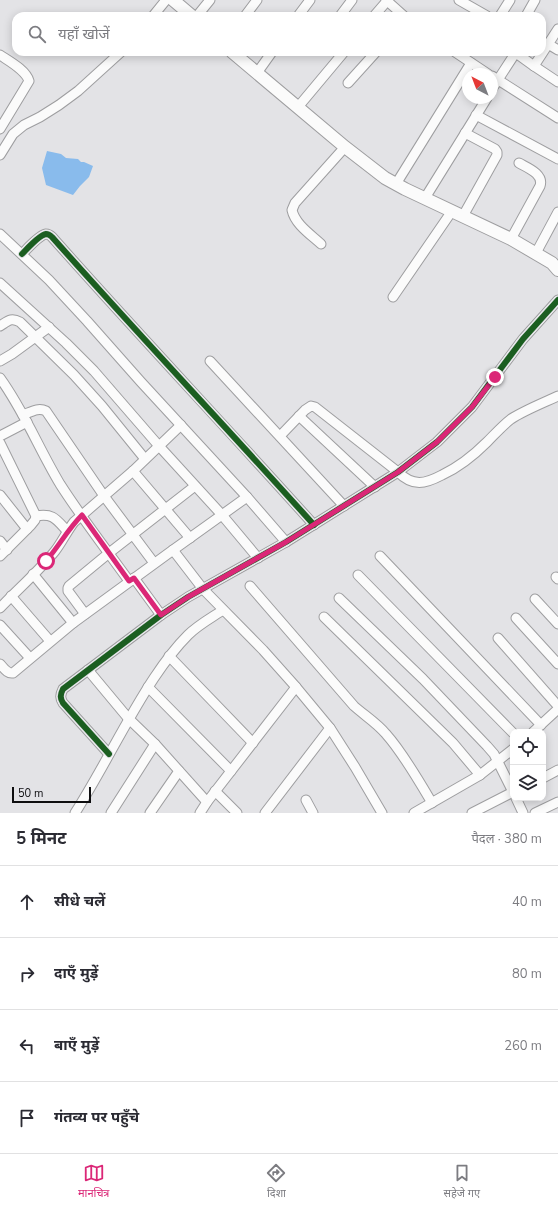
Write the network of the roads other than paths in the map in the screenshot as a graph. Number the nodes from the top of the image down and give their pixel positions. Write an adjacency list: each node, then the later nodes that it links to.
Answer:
1 (166, 0): 11 (street)
2 (173, 0): 12 (street)
3 (210, 0): 13 (street)
4 (258, 0): 14 (street)
5 (310, 0): 15 (street)
6 (352, 0): 16 (street)
7 (386, 0): 17 (street); 18 (street)
8 (459, 0): 19 (street)
9 (510, 0): 20 (street)
10 (535, 0): 21 (street)
11 (156, 12)
12 (187, 12)
13 (200, 12)
14 (248, 12)
15 (301, 12)
16 (343, 12)
17 (377, 12)
18 (400, 12)
19 (480, 12)
20 (502, 12)
21 (528, 12)
22 (558, 29): 23 (street)
23 (548, 44): 24 (street); 25 (street)
24 (546, 47)
25 (558, 50)
26 (0, 55): 48 (street)
27 (117, 56): 50 (street)
28 (237, 56): 39 (street)
29 (269, 56): 39 (street)
30 (341, 56): 45 (street)
31 (372, 56): 43 (street)
32 (461, 56): 36 (street)
33 (513, 56): 40 (street)
34 (520, 56): 37 (street)
35 (540, 56): 37 (street)
36 (471, 63): 38 (street); 55 (street)
37 (534, 66): 42 (street)
38 (479, 68)
39 (257, 73): 45 (street)
40 (498, 74)
41 (498, 80): 47 (street)
42 (558, 82)
43 (348, 83)
44 (483, 104): 46 (street)
45 (298, 107): 51 (street)
46 (476, 115): 49 (street); 53 (street)
47 (558, 118)
48 (0, 129)
49 (465, 133): 56 (street); 58 (street)
50 (3, 142): 52 (street)
51 (344, 147): 55 (street); 61 (street)
52 (0, 155)
53 (558, 159)
54 (519, 163): 60 (street)
55 (396, 184): 56 (street)
56 (425, 198): 58 (street)
57 (558, 212): 62 (street)
58 (457, 214): 60 (street); 66 (street)
59 (0, 234): 63 (street)
60 (511, 238): 62 (street)
61 (321, 244)
62 (536, 253): 64 (street)
63 (22, 254): 77 (street); 96 (street)
64 (558, 270)
65 (0, 283): 69 (street)
66 (393, 297)
67 (558, 300): 85 (street)
68 (0, 326): 70 (street)
69 (50, 328): 70 (street); 81 (street)
70 (36, 337): 71 (street); 83 (street)
71 (0, 361)
72 (210, 361): 79 (street)
73 (0, 378): 76 (street)
74 (558, 396): 85 (street)
75 (299, 416): 79 (street); 85 (street); 87 (street)
76 (25, 418): 78 (street); 89 (street); 93 (street)
77 (181, 425): 81 (street); 90 (street)
78 (0, 436)
79 (280, 436): 91 (street)
80 (0, 443): 82 (street)
81 (159, 446): 83 (street); 86 (street)
82 (3, 456): 95 (street)
83 (145, 459): 84 (street)
84 (133, 471): 89 (street); 92 (street)
85 (402, 476): 87 (street)
86 (195, 486): 92 (street); 94 (street)
87 (375, 487): 91 (street)
88 (0, 495): 97 (street)
89 (104, 496): 93 (street); 99 (street)
90 (247, 497): 94 (street); 102 (street)
91 (344, 506): 96 (street)
92 (165, 508): 99 (street); 100 (street)
93 (82, 515): 98 (street); 105 (street)
94 (222, 515): 100 (street); 107 (street)
95 (36, 516): 97 (street); 98 (street)
96 (314, 525): 102 (street)
97 (27, 529): 104 (street)
98 (67, 531): 109 (street)
99 (132, 535): 105 (street); 108 (street)
100 (190, 538): 103 (street)
101 (0, 541): 104 (street)
102 (286, 542): 107 (street)
103 (172, 550): 108 (street); 113 (street)
104 (3, 553)
105 (109, 553): 111 (street); 119 (street)
106 (380, 556): 137 (street)
107 (258, 558): 113 (street)
108 (154, 563): 111 (street)
109 (33, 574): 114 (street); 123 (street)
110 (358, 575): 140 (street)
111 (131, 579): 119 (street); 120 (street)
112 (250, 586): 158 (street)
113 (203, 589): 118 (street); 120 (street)
114 (11, 596): 117 (street); 127 (street)
115 (339, 598): 145 (street)
116 (535, 599): 124 (street)
117 (0, 608)
118 (221, 608): 128 (street); 134 (street)
119 (85, 614): 123 (street)
120 (161, 615): 132 (street)
121 (324, 617): 149 (street)
122 (516, 618): 131 (street)
123 (73, 623): 127 (street)
124 (558, 624)
125 (0, 625): 129 (street)
126 (498, 638): 135 (street)
127 (50, 641): 129 (street)
128 (169, 656): 133 (street); 141 (street)
129 (30, 658): 130 (street)
130 (0, 664)
131 (558, 664)
132 (88, 670): 136 (street); 144 (street)
133 (148, 687): 136 (street); 148 (street)
134 (296, 687): 138 (street); 141 (street)
135 (558, 707): 137 (street)
136 (128, 718): 142 (street); 144 (street)
137 (541, 725): 139 (street)
138 (330, 728): 165 (street); 167 (street)
139 (536, 729)
140 (510, 731)
141 (253, 743): 148 (street)
142 (155, 744): 146 (street); 161 (street)
143 (510, 751): 145 (street)
144 (109, 754): 160 (street)
145 (497, 761): 149 (street); 151 (street)
146 (179, 770): 156 (street); 162 (street)
147 (558, 770): 150 (street)
148 (231, 771): 152 (street)
149 (480, 775): 158 (street)
150 (546, 776)
151 (510, 786)
152 (216, 791): 156 (street); 164 (street)
153 (510, 794): 168 (street)
154 (306, 800): 166 (street)
155 (517, 801): 169 (street)
156 (207, 802): 163 (street)
157 (558, 802): 170 (street)
158 (432, 803): 159 (street)
159 (419, 812)
160 (75, 813)
161 (111, 813)
162 (150, 813)
163 (200, 813)
164 (237, 813)
165 (265, 813)
166 (314, 813)
167 (382, 813)
168 (472, 813)
169 (523, 813)
170 (536, 813)

